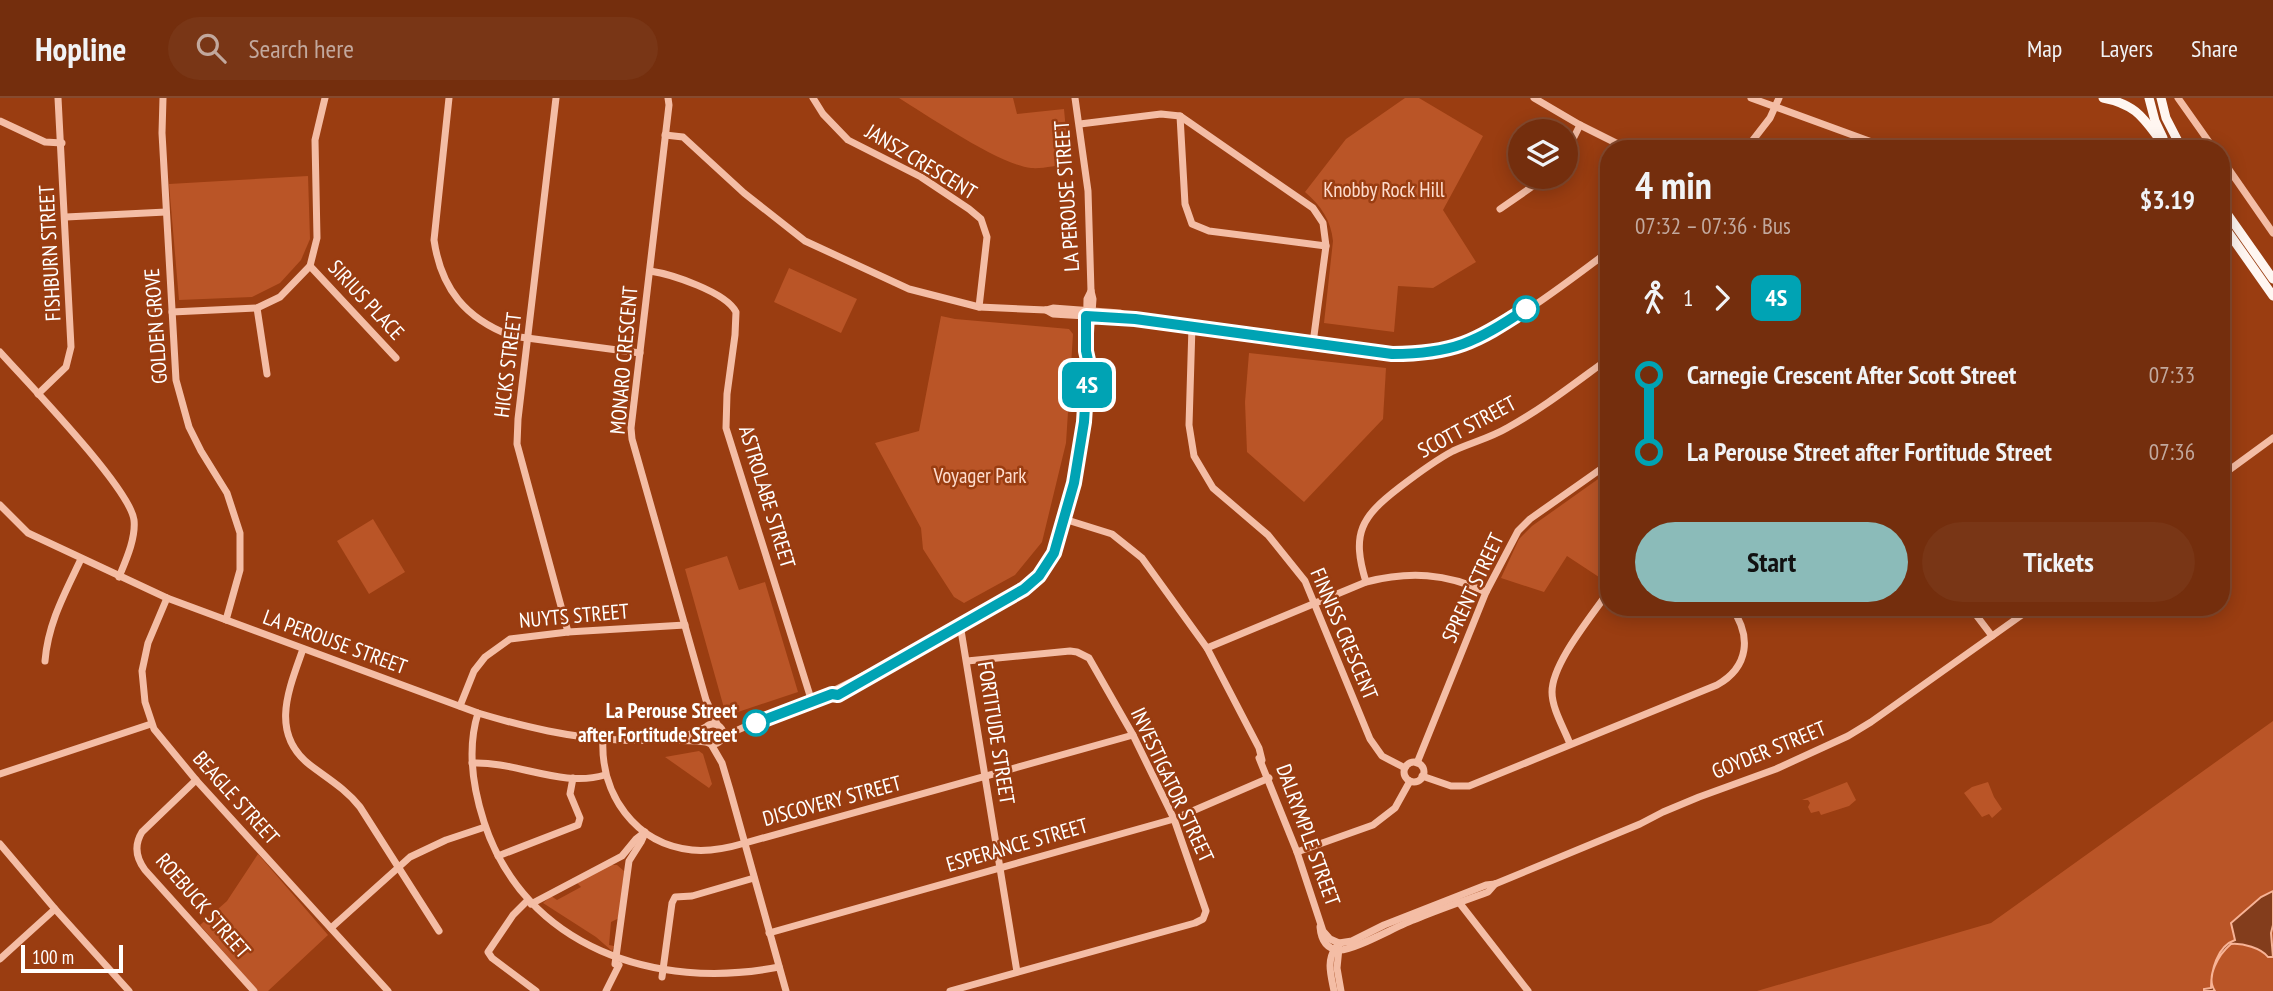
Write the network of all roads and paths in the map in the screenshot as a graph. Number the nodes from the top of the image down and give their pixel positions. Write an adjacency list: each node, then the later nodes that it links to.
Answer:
1 (58, 98): 30 (street, FISHBURN STREET)
2 (163, 98): 34 (street, GOLDEN GROVE)
3 (325, 98): 41 (street)
4 (449, 98): 50 (street)
5 (556, 98): 50 (street, HICKS STREET)
6 (667, 98): 22 (street, MONARO CRESCENT)
7 (813, 98): 45 (street, JANSZ CRESCENT)
8 (1075, 98): 19 (street, LA PEROUSE STREET)
9 (1534, 98): 20 (street)
10 (1751, 98): 16 (street)
11 (1779, 98): 16 (street)
12 (2104, 98): 26 (main road)
13 (2161, 98): 28 (main road)
14 (2178, 98): 29 (street)
15 (2149, 100): 27 (main road)
16 (1775, 107): 24 (street); 25 (street)
17 (1180, 116): 19 (street); 39 (street); 39 (street)
18 (0, 121): 30 (street)
19 (1080, 124): 48 (street, LA PEROUSE STREET)
20 (1580, 125): 21 (street); 23 (street)
21 (1578, 129)
22 (665, 135): 42 (street, MONARO CRESCENT); 45 (street)
23 (1610, 140)
24 (1754, 140)
25 (1860, 140)
26 (2160, 140)
27 (2164, 140)
28 (2177, 140)
29 (2208, 140)
30 (62, 143): 35 (street, FISHBURN STREET)
31 (2230, 171): 37 (street)
32 (1529, 189): 33 (street)
33 (1500, 209)
34 (166, 212): 35 (street); 47 (street, GOLDEN GROVE)
35 (66, 218): 57 (street, FISHBURN STREET)
36 (2230, 218): 43 (main road)
37 (2273, 233)
38 (2230, 234): 44 (main road)
39 (1326, 246): 51 (street)
40 (1600, 258): 51 (street)
41 (310, 266): 46 (street); 54 (street, SIRIUS PLACE)
42 (650, 271): 53 (street, MONARO CRESCENT); 83 (street, ASTROLABE STREET)
43 (2273, 279)
44 (2273, 296)
45 (979, 307): 48 (street)
46 (257, 308): 47 (street); 56 (street)
47 (172, 312): 73 (street, GOLDEN GROVE)
48 (1089, 314): 49 (street); 62 (street, LA PEROUSE STREET)
49 (1192, 326): 51 (street); 68 (street, FINNISS CRESCENT)
50 (528, 339): 53 (street); 76 (street, HICKS STREET)
51 (1313, 343)
52 (0, 352): 57 (street)
53 (640, 353): 75 (street, MONARO CRESCENT)
54 (396, 358)
55 (1600, 365): 65 (street, SCOTT STREET)
56 (267, 374)
57 (38, 394): 64 (street)
58 (2273, 438): 60 (street)
59 (1600, 470): 66 (street, SPRENT STREET)
60 (2230, 470)
61 (0, 505): 63 (street, LA PEROUSE STREET)
62 (1064, 519): 74 (street, LA PEROUSE STREET); 79 (street, DALRYMPLE STREET)
63 (81, 559): 64 (street, LA PEROUSE STREET); 80 (street)
64 (119, 577): 67 (street, LA PEROUSE STREET)
65 (1366, 582): 66 (street); 68 (street)
66 (1486, 593): 98 (street, SPRENT STREET)
67 (167, 598): 73 (street, LA PEROUSE STREET); 86 (street, BEAGLE STREET)
68 (1314, 604): 79 (street); 99 (street, FINNISS CRESCENT)
69 (1600, 605): 95 (street)
70 (1736, 616): 95 (street)
71 (1977, 616): 77 (street)
72 (2020, 616): 77 (street, GOYDER STREET)
73 (226, 620): 78 (street, LA PEROUSE STREET)
74 (960, 624): 81 (street, FORTITUDE STREET); 83 (street, LA PEROUSE STREET)
75 (685, 625): 76 (street, NUYTS STREET); 82 (street, MONARO CRESCENT)
76 (568, 632): 84 (street, NUYTS STREET)
77 (1992, 636): 118 (street, GOYDER STREET)
78 (303, 649): 84 (street, LA PEROUSE STREET); 115 (street)
79 (1207, 649): 105 (street, DALRYMPLE STREET)
80 (45, 661)
81 (967, 662): 90 (street, INVESTIGATOR STREET); 103 (street, FORTITUDE STREET)
82 (706, 701): 87 (street, MONARO CRESCENT); 88 (street, MONARO CRESCENT)
83 (812, 702): 89 (street, LA PEROUSE STREET)
84 (460, 706): 85 (street, LA PEROUSE STREET)
85 (478, 713): 92 (street, LA PEROUSE STREET); 96 (street)
86 (151, 724): 100 (street); 106 (street, BEAGLE STREET)
87 (719, 725): 88 (street, LA PEROUSE STREET); 89 (street, LA PEROUSE STREET); 93 (street, MONARO CRESCENT)
88 (705, 727): 91 (street, LA PEROUSE STREET); 94 (street, MONARO CRESCENT)
89 (741, 728): 93 (street, LA PEROUSE STREET)
90 (1133, 735): 103 (street, DISCOVERY STREET); 108 (street, INVESTIGATOR STREET)
91 (681, 738): 92 (street, LA PEROUSE STREET); 94 (street, LA PEROUSE STREET)
92 (603, 739): 101 (street, DISCOVERY STREET)
93 (722, 739): 94 (street, LA PEROUSE STREET); 97 (street)
94 (709, 743): 97 (street)
95 (1570, 744): 102 (street)
96 (472, 763): 104 (street); 109 (street)
97 (722, 763): 111 (street)
98 (1417, 763): 99 (street); 102 (street)
99 (1405, 768): 107 (street)
100 (0, 774)
101 (605, 775): 104 (street); 110 (street, DISCOVERY STREET)
102 (1422, 776): 107 (street)
103 (985, 777): 111 (street, DISCOVERY STREET); 116 (street, FORTITUDE STREET)
104 (573, 778): 114 (street)
105 (1269, 778): 108 (street, ESPERANCE STREET); 113 (street, DALRYMPLE STREET)
106 (196, 780): 121 (street, BEAGLE STREET); 131 (street, ROEBUCK STREET)
107 (1410, 781): 113 (street)
108 (1174, 819): 116 (street, ESPERANCE STREET); 128 (street, INVESTIGATOR STREET)
109 (485, 827): 114 (street); 115 (street)
110 (645, 832): 111 (street, DISCOVERY STREET); 119 (street); 126 (street)
111 (745, 843): 117 (street)
112 (0, 844): 120 (street)
113 (1297, 852): 124 (street, DALRYMPLE STREET)
114 (498, 856): 119 (street)
115 (398, 867): 121 (street); 122 (street)
116 (1000, 867): 123 (street, ESPERANCE STREET); 128 (street, FORTITUDE STREET)
117 (754, 878): 123 (street); 129 (street)
118 (1458, 900): 124 (street, GOYDER STREET); 139 (street)
119 (529, 902): 126 (street); 133 (street)
120 (55, 909): 125 (street); 130 (street)
121 (331, 928): 132 (street, BEAGLE STREET)
122 (439, 931)
123 (769, 933): 127 (street)
124 (1338, 948): 137 (street); 138 (street)
125 (0, 959)
126 (617, 965): 129 (street); 134 (street)
127 (779, 967): 129 (street); 135 (street)
128 (1017, 972): 136 (street, INVESTIGATOR STREET)
129 (662, 977)
130 (129, 991)
131 (254, 991)
132 (388, 991)
133 (536, 991)
134 (606, 991)
135 (786, 991)
136 (950, 991)
137 (1334, 991)
138 (1341, 991)
139 (1528, 991)

